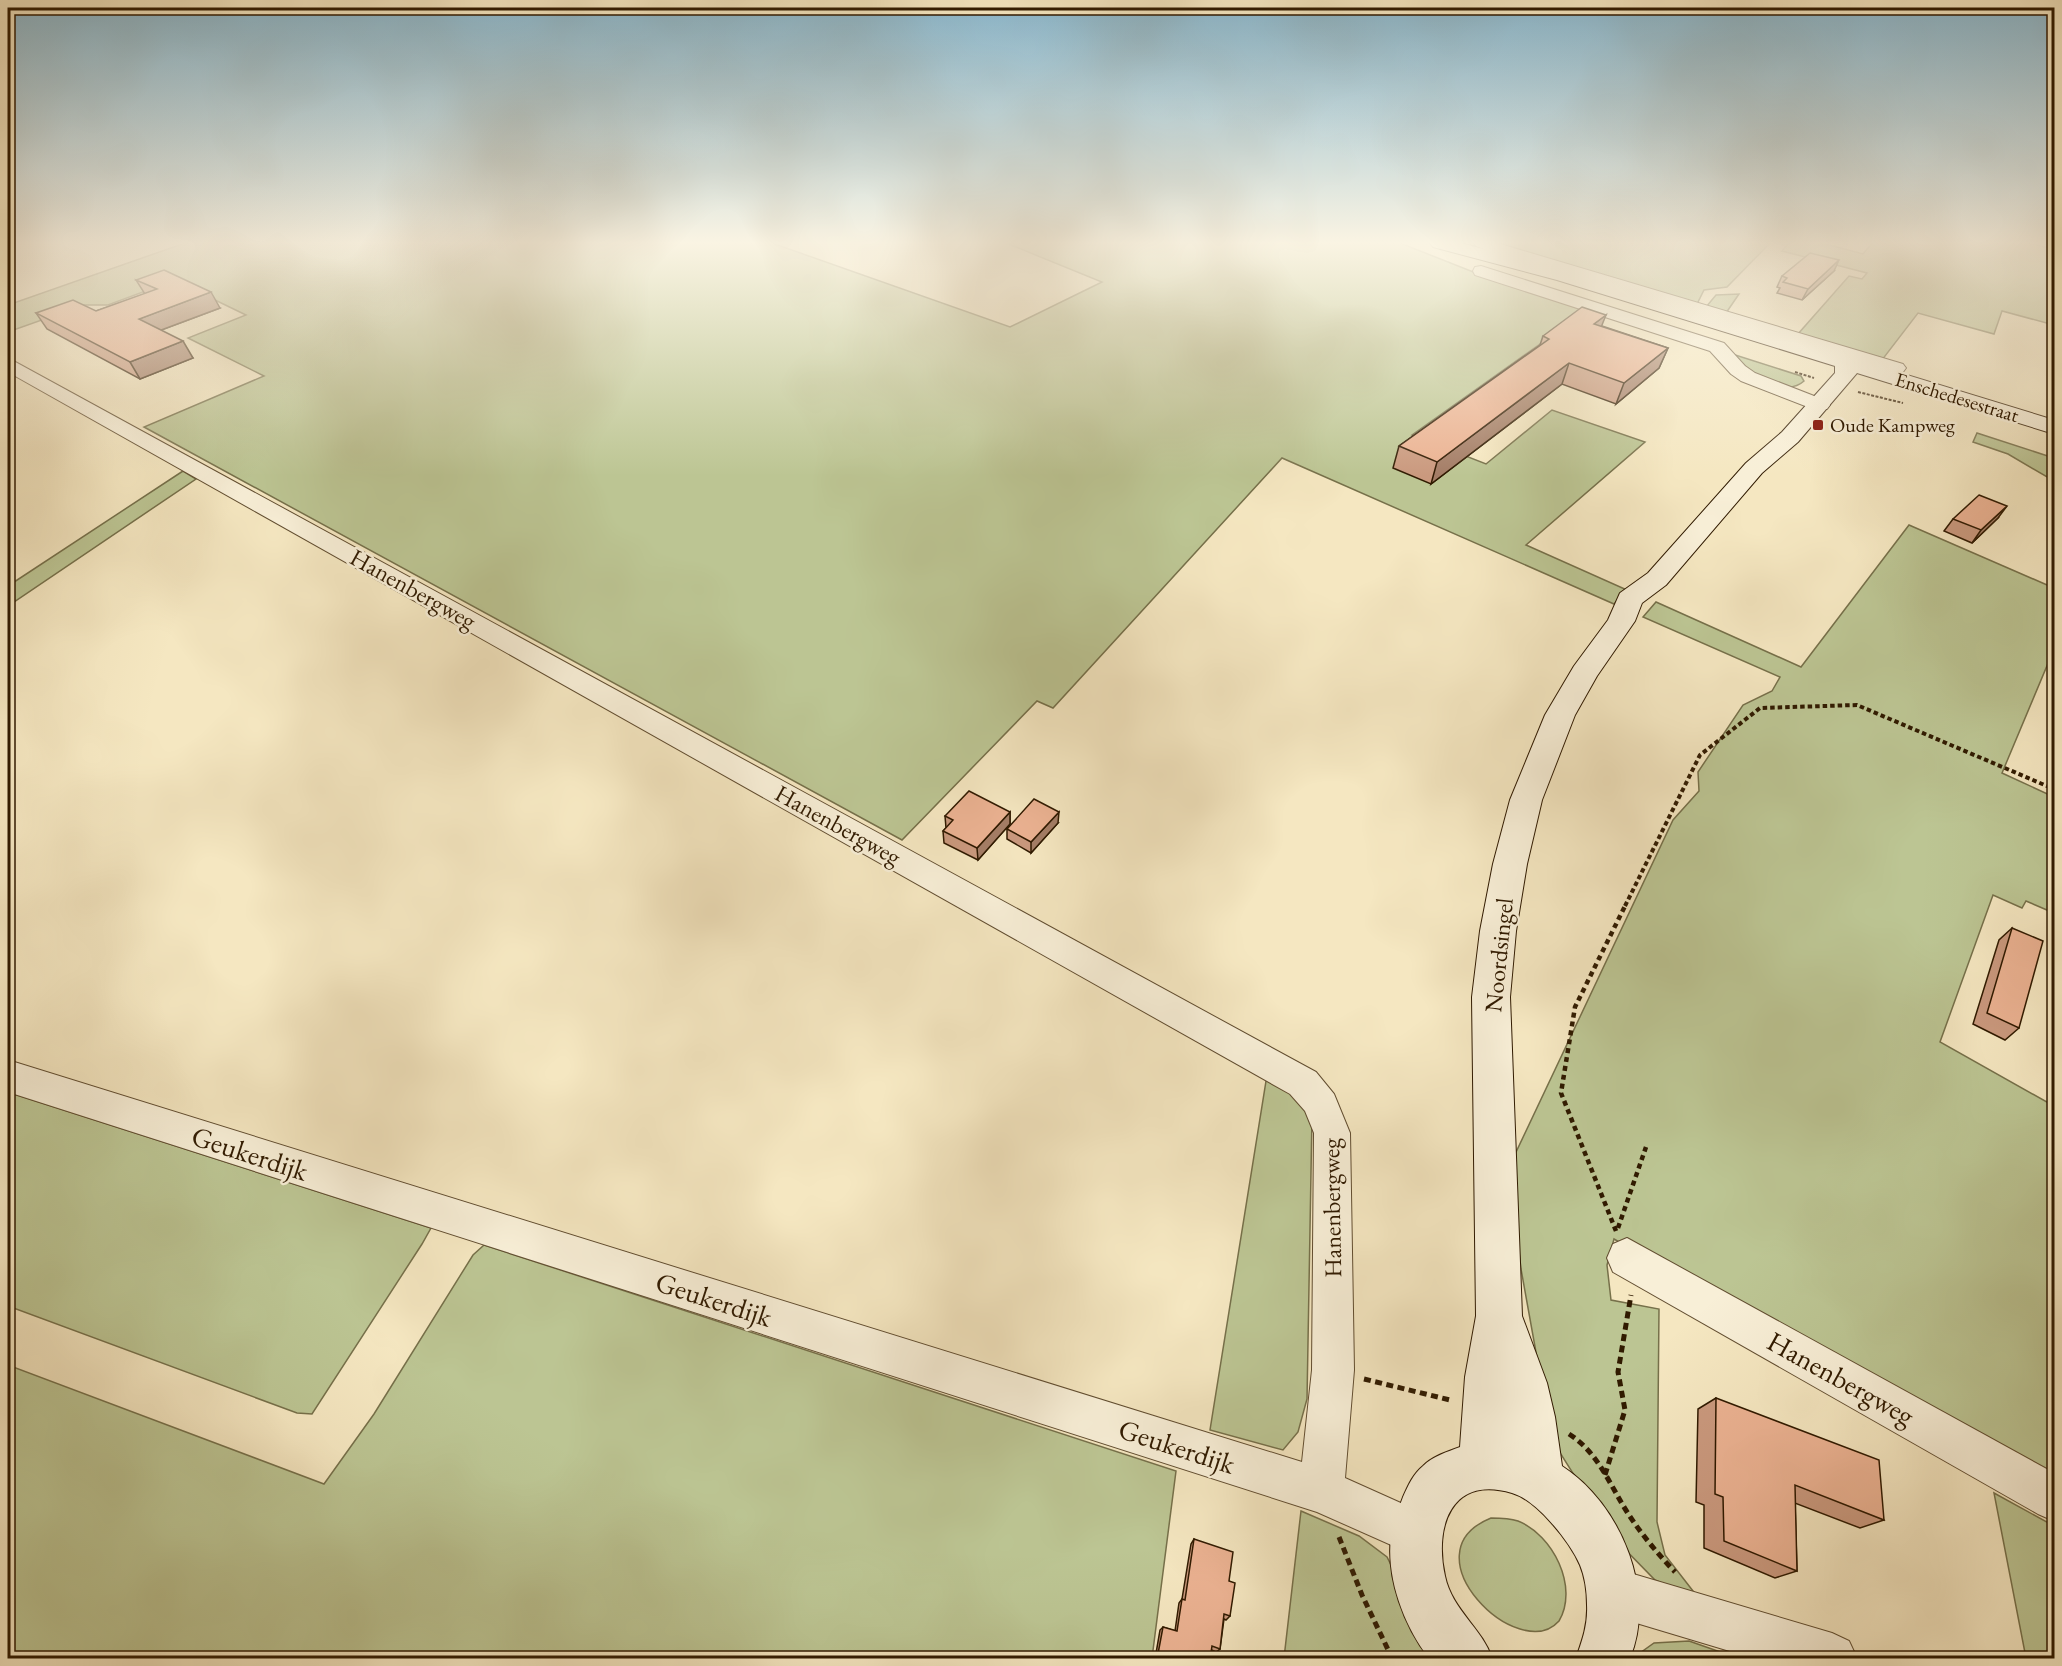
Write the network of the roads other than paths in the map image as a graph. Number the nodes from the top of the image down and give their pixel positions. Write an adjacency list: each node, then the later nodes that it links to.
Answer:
1 (1634, 321): 7 (street)
2 (1669, 321): 6 (main road, Enschedesestraat)
3 (1736, 321): 5 (street, Enschedesestraat)
4 (8, 364): 15 (street, Hanenbergweg)
5 (1896, 368)
6 (1833, 373): 7 (main road, Noordsingel); 8 (main road, Enschedesestraat); 9 (main road, Enschedesestraat)
7 (1810, 401): 12 (main road, Noordsingel)
8 (2055, 427)
9 (2055, 439)
10 (8, 1076): 15 (street, Geukerdijk)
11 (1622, 1245): 16 (street, Hanenbergweg)
12 (1499, 1316): 13 (main road, Noordsingel); 14 (main road, Noordsingel)
13 (1482, 1465): 14 (main road); 17 (main road)
14 (1539, 1480): 18 (main road)
15 (1321, 1491): 17 (street, Geukerdijk)
16 (2055, 1498)
17 (1416, 1533): 19 (main road)
18 (1613, 1592): 20 (main road); 21 (street)
19 (1465, 1659)
20 (1603, 1659)
21 (1832, 1659)

